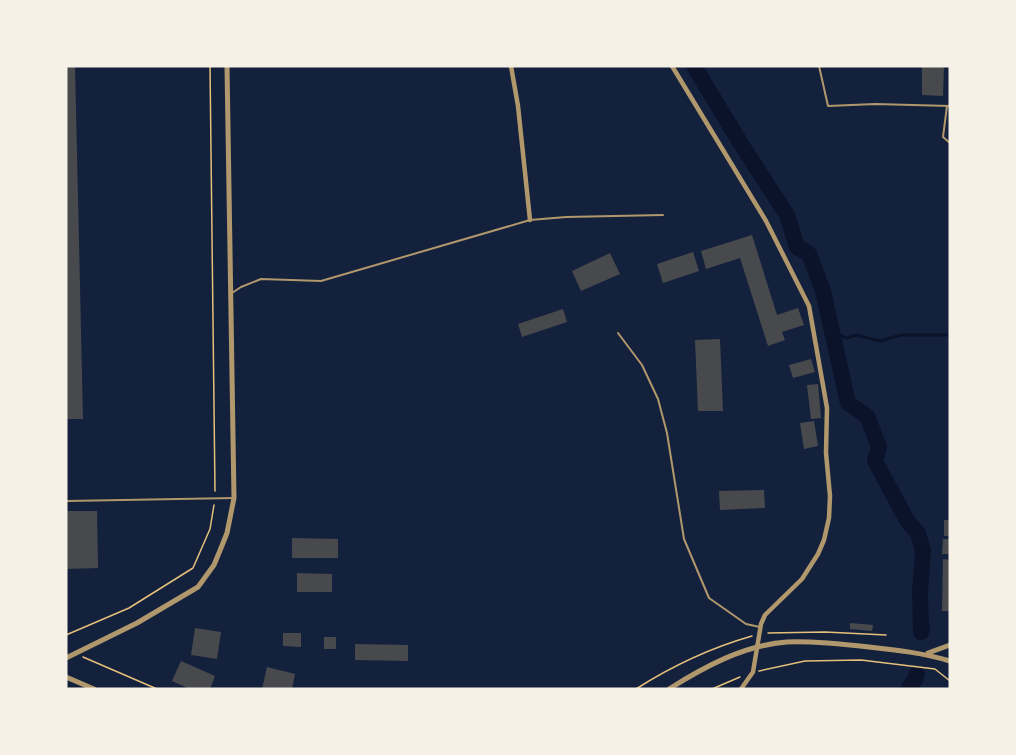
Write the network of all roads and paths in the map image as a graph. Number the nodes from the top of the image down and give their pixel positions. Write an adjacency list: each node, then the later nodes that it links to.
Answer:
1 (210, 66): 12 (path)
2 (227, 66): 10 (street)
3 (512, 66): 9 (street)
4 (672, 66): 15 (street)
5 (819, 66): 6 (lane)
6 (949, 106): 7 (lane)
7 (950, 143)
8 (663, 215): 9 (lane)
9 (530, 220): 10 (lane)
10 (230, 295): 13 (street)
11 (618, 333): 15 (lane)
12 (215, 498): 13 (lane); 14 (lane); 16 (path)
13 (234, 498): 20 (street)
14 (67, 501)
15 (760, 627): 18 (street)
16 (66, 635)
17 (950, 645): 19 (street)
18 (759, 647): 19 (street); 23 (street); 28 (street)
19 (926, 653): 22 (street)
20 (76, 654): 21 (street); 27 (path)
21 (66, 658)
22 (950, 661)
23 (753, 672): 25 (path); 29 (path); 30 (street)
24 (66, 677): 26 (street)
25 (950, 681)
26 (94, 689)
27 (157, 689)
28 (669, 689)
29 (712, 689)
30 (741, 689)

